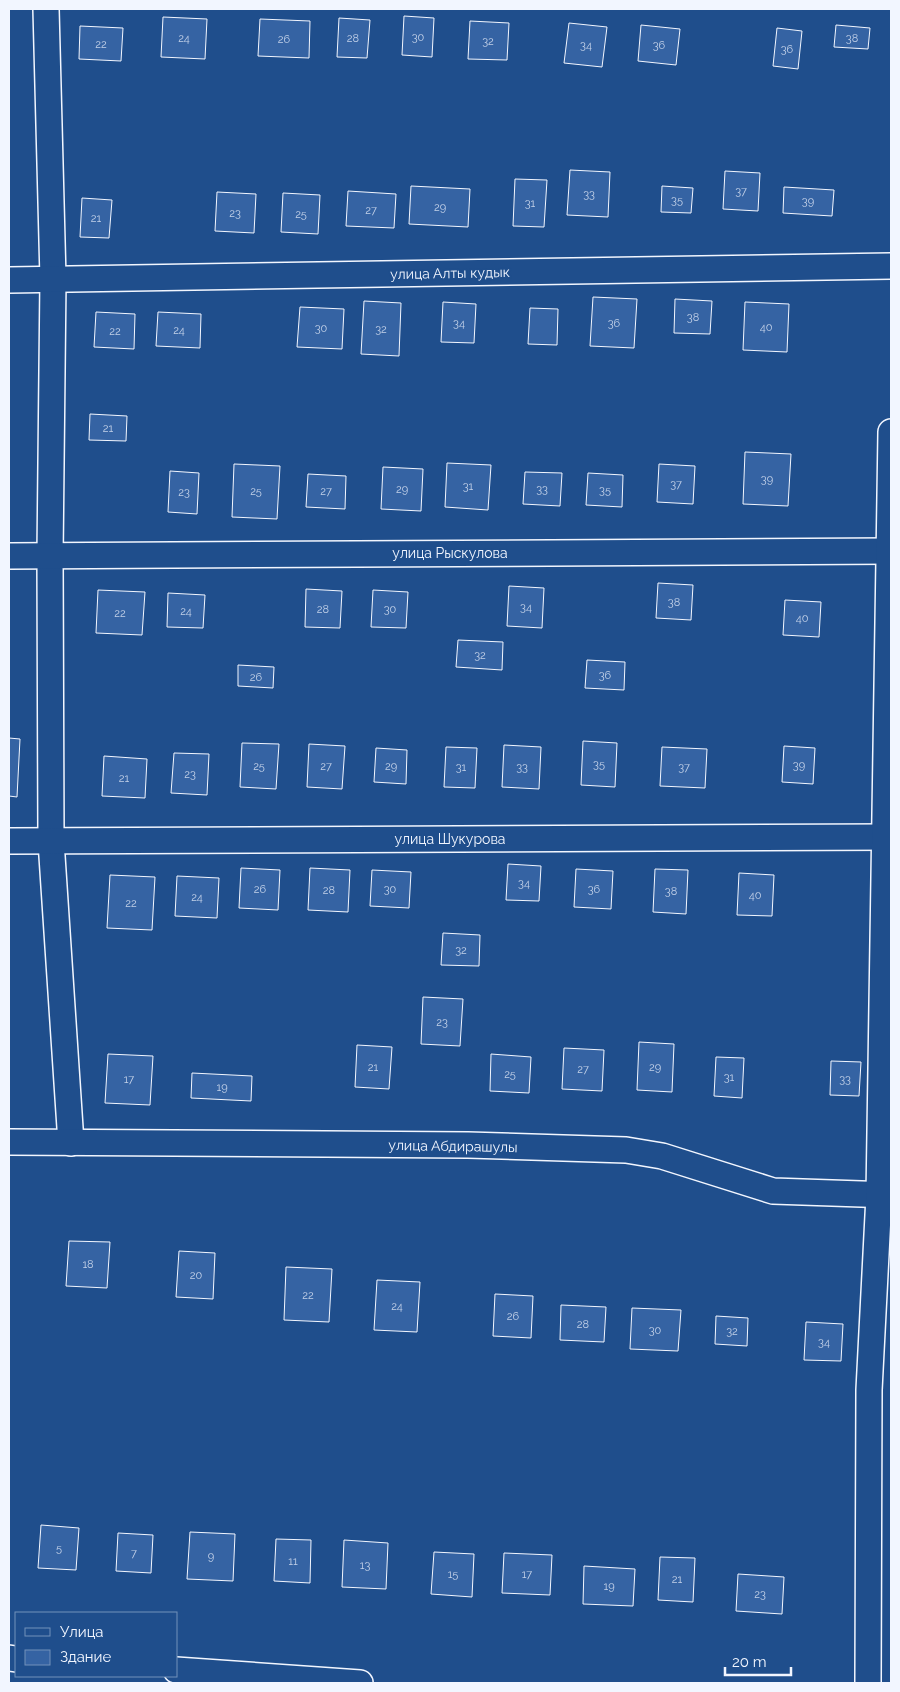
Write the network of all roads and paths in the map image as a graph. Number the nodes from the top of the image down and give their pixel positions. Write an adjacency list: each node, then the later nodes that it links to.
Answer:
1 (46, 9): 3 (street)
2 (891, 266): 3 (street, улица Алты кудык)
3 (53, 279): 4 (street, улица Алты кудык); 8 (street)
4 (9, 280)
5 (891, 432): 6 (street)
6 (890, 551): 8 (street, улица Рыскулова); 9 (street)
7 (9, 556): 8 (street, улица Рыскулова)
8 (50, 556): 10 (street)
9 (889, 837): 10 (street, улица Шукурова); 14 (street)
10 (51, 840): 11 (street, улица Шукурова); 13 (street)
11 (9, 841)
12 (9, 1142): 13 (street, улица Абдирашулы)
13 (71, 1143): 14 (street, улица Абдирашулы)
14 (885, 1196): 15 (street)
15 (880, 1391): 18 (street)
16 (178, 1670): 17 (street)
17 (360, 1683)
18 (868, 1683)

